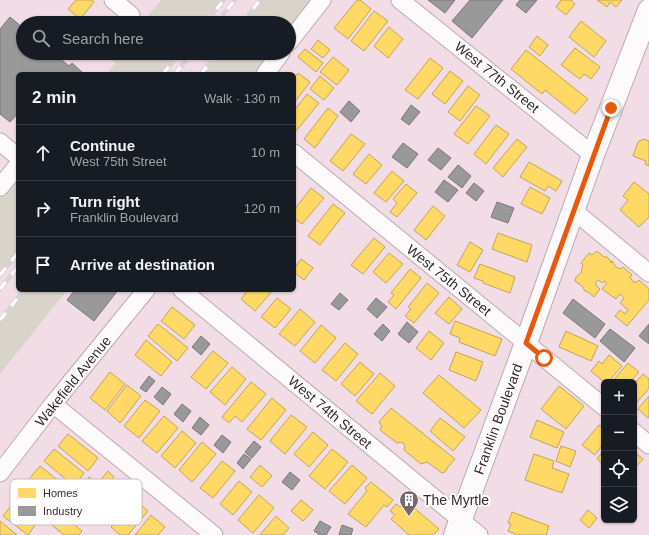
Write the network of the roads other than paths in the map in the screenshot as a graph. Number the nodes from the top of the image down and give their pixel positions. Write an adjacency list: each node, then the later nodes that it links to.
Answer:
1 (113, 0): 5 (street)
2 (322, 0): 6 (street)
3 (400, 0): 12 (street, West 77th Street)
4 (649, 10): 12 (street, Franklin Boulevard)
5 (131, 15)
6 (296, 33)
7 (276, 60): 8 (street)
8 (267, 72)
9 (0, 142): 10 (street)
10 (16, 155)
11 (296, 155): 19 (street, West 75th Street)
12 (593, 155): 15 (street, Franklin Boulevard)
13 (16, 167): 14 (street)
14 (0, 187)
15 (574, 211): 16 (street); 19 (street, Franklin Boulevard)
16 (649, 273)
17 (144, 292): 20 (street, Wakefield Avenue)
18 (184, 292): 25 (street, West 74th Street)
19 (526, 343): 21 (street, West 75th Street); 25 (street, Franklin Boulevard)
20 (53, 404): 24 (street, Wakefield Avenue); 26 (street)
21 (601, 405)
22 (637, 435): 23 (street)
23 (649, 445)
24 (0, 473)
25 (458, 527): 27 (street, West 74th Street)
26 (214, 535)
27 (479, 535)

